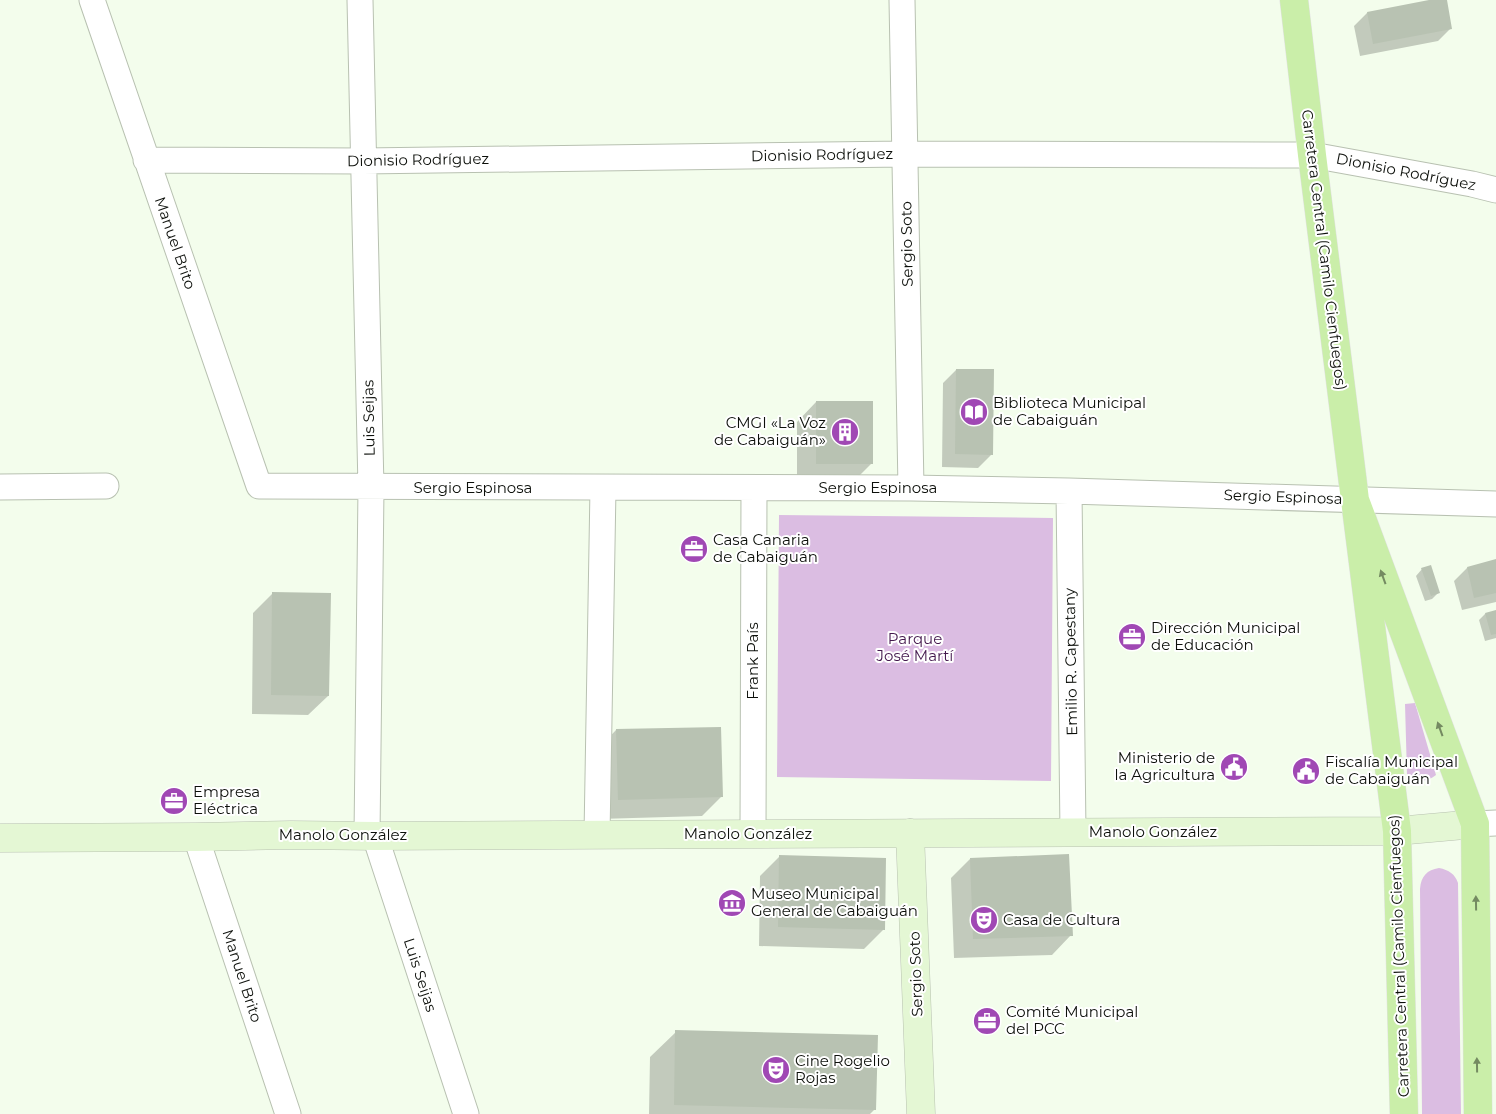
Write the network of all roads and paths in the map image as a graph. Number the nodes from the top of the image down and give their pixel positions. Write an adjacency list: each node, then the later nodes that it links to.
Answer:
1 (92, 0): 7 (street, Manuel Brito)
2 (360, 0): 8 (street, Luis Seijas)
3 (902, 0): 5 (street, Sergio Soto)
4 (1294, 0): 6 (main road, Carretera Central (Camilo Cienfuegos))
5 (905, 154): 6 (street, Dionisio Rodríguez); 8 (street, Dionisio Rodríguez); 16 (street, Sergio Soto)
6 (1312, 155): 9 (street, Dionisio Rodríguez); 18 (main road, Carretera Central (Camilo Cienfuegos))
7 (146, 160): 8 (street, Dionisio Rodríguez); 11 (street, Manuel Brito)
8 (363, 161): 13 (street, Luis Seijas)
9 (1496, 190)
10 (106, 486): 12 (street)
11 (259, 486): 13 (street, Sergio Espinosa)
12 (0, 487)
13 (371, 488): 14 (street, Sergio Espinosa); 26 (street, Luis Seijas)
14 (603, 488): 15 (street, Sergio Espinosa); 25 (street)
15 (754, 488): 16 (street, Sergio Espinosa); 23 (street, Frank País)
16 (911, 488): 17 (street, Sergio Espinosa)
17 (1069, 491): 18 (street, Sergio Espinosa); 22 (street, Emilio R. Capestany)
18 (1355, 500): 19 (street, Sergio Espinosa); 20 (main road, Carretera Central (Camilo Cienfuegos), one-way to 18); 21 (main road, Carretera Central (Camilo Cienfuegos))
19 (1496, 504)
20 (1485, 824): 21 (street, Manolo González); 33 (main road, Carretera Central (Camilo Cienfuegos), one-way to 20)
21 (1397, 831): 22 (street, Manolo González); 32 (main road, Carretera Central (Camilo Cienfuegos))
22 (1074, 833): 24 (street, Manolo González)
23 (753, 834): 24 (street, Manolo González); 25 (street, Manolo González)
24 (910, 834): 31 (street, Sergio Soto)
25 (598, 835): 26 (street, Manolo González)
26 (371, 836): 27 (street, Manolo González); 30 (street, Luis Seijas)
27 (196, 837): 28 (street, Manolo González); 29 (street, Manuel Brito)
28 (0, 838)
29 (288, 1114)
30 (466, 1114)
31 (921, 1114)
32 (1404, 1114)
33 (1478, 1114)

